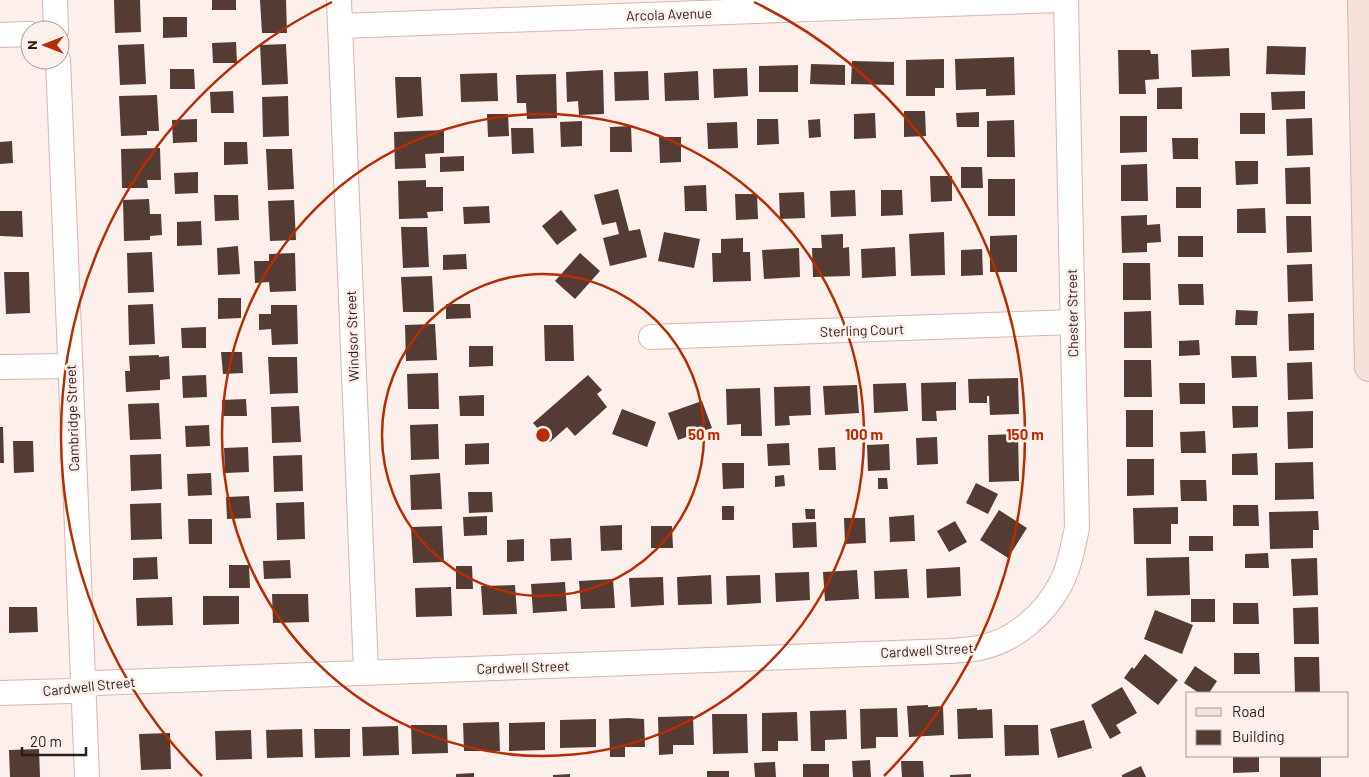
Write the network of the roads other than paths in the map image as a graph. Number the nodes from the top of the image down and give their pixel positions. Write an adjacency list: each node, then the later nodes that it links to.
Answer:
1 (55, 0): 6 (street)
2 (339, 0): 7 (street, Windsor Street)
3 (1058, 0): 7 (street, Arcola Avenue)
4 (1066, 0): 12 (street, Chester Street)
5 (1362, 0): 11 (street)
6 (56, 20)
7 (340, 26): 18 (street, Windsor Street)
8 (20, 34): 9 (street)
9 (0, 35)
10 (58, 70): 14 (street, Cambridge Street)
11 (1369, 319): 16 (street)
12 (1073, 322): 13 (street, Sterling Court); 17 (street, Chester Street)
13 (651, 337)
14 (70, 366): 15 (street); 19 (street, Cambridge Street)
15 (0, 367)
16 (1369, 367)
17 (1038, 616): 18 (street, Cardwell Street)
18 (366, 672): 19 (street, Cardwell Street)
19 (83, 686): 20 (street, Cardwell Street); 21 (street, Cambridge Street)
20 (0, 693)
21 (87, 777)

